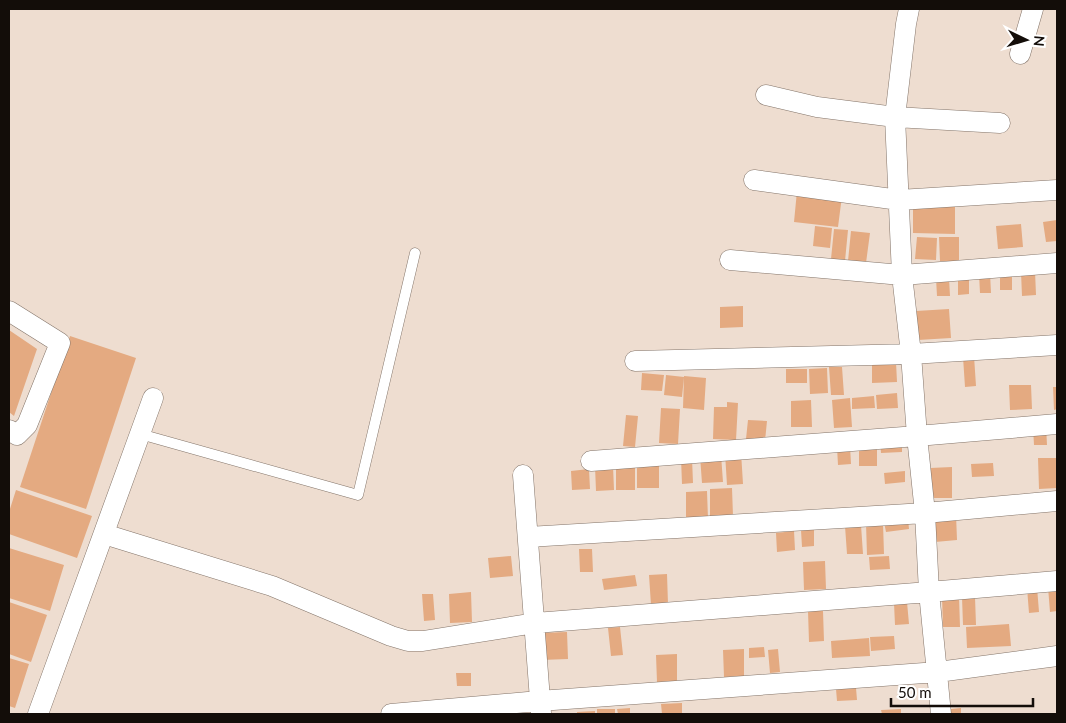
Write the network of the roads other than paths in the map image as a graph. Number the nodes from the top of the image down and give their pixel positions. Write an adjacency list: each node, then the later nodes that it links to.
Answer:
1 (909, 9): 5 (street)
2 (1033, 9): 3 (street)
3 (1020, 54)
4 (766, 96): 5 (street)
5 (895, 117): 6 (street); 9 (street)
6 (1000, 123)
7 (754, 180): 9 (street)
8 (1057, 190): 9 (street)
9 (899, 200): 13 (street)
10 (415, 252): 21 (lane)
11 (730, 260): 13 (street)
12 (1057, 263): 13 (street)
13 (902, 275): 16 (street)
14 (9, 311): 20 (street)
15 (1057, 345): 16 (street)
16 (911, 354): 17 (street); 22 (street)
17 (634, 361)
18 (154, 398): 21 (street)
19 (1057, 424): 22 (street)
20 (13, 432)
21 (140, 434): 27 (street)
22 (917, 436): 23 (street); 26 (street)
23 (591, 461)
24 (523, 475): 28 (street)
25 (1057, 502): 26 (street)
26 (925, 513): 28 (street); 30 (street)
27 (104, 534): 31 (street); 35 (street)
28 (528, 537): 31 (street)
29 (1057, 581): 30 (street)
30 (929, 592): 31 (street); 33 (street)
31 (535, 623): 34 (street)
32 (1057, 656): 33 (street)
33 (938, 672): 34 (street); 37 (street)
34 (540, 708): 36 (street)
35 (38, 714)
36 (391, 714)
37 (941, 714)

